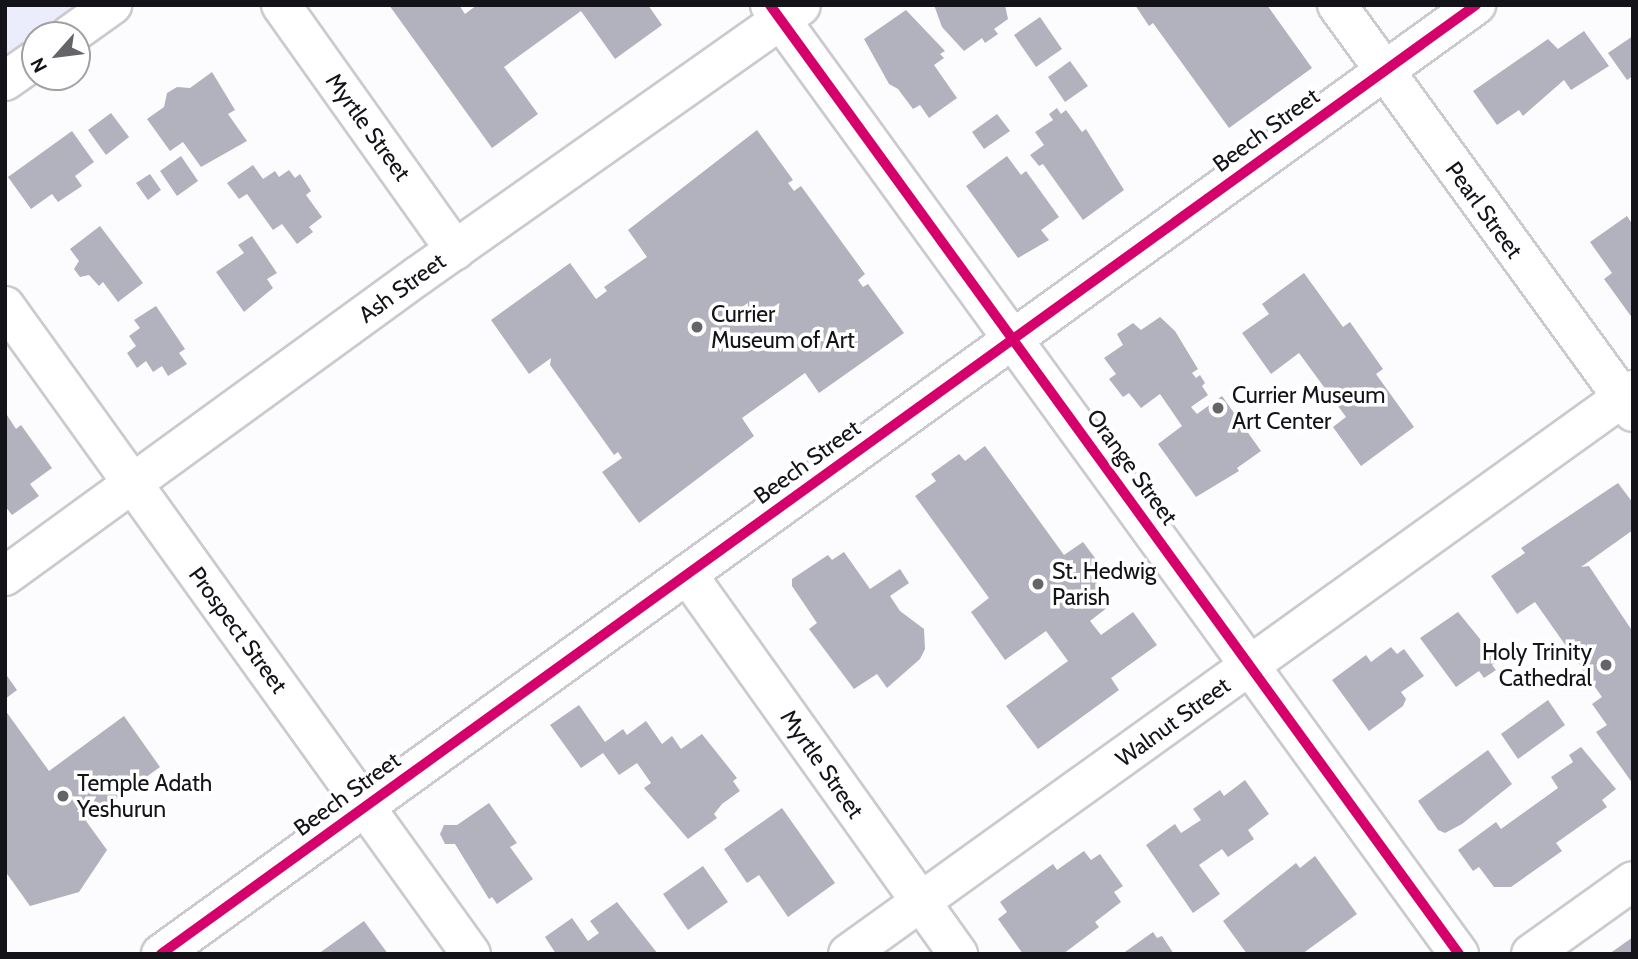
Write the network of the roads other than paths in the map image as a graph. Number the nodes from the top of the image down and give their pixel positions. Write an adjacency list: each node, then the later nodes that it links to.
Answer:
1 (111, 5): 6 (street)
2 (281, 5): 10 (street, Myrtle Street)
3 (1337, 5): 8 (street, Pearl Street)
4 (1476, 5): 8 (street, Beech Street)
5 (785, 10): 10 (street, Ash Street); 12 (street, Orange Street)
6 (89, 21)
7 (21, 70): 9 (street)
8 (1384, 71): 12 (street, Beech Street); 13 (street, Pearl Street)
9 (5, 81)
10 (456, 250): 14 (street, Ash Street)
11 (5, 306): 14 (street, Prospect Street)
12 (1012, 340): 15 (street, Beech Street); 17 (street, Orange Street)
13 (1629, 400): 17 (street, Walnut Street)
14 (132, 483): 16 (street, Ash Street); 18 (street, Prospect Street)
15 (688, 573): 18 (street, Beech Street); 20 (street, Myrtle Street)
16 (5, 576)
17 (1252, 665): 20 (street, Walnut Street); 25 (street, Orange Street)
18 (366, 806): 21 (street, Beech Street); 22 (street, Prospect Street)
19 (1633, 881): 26 (street)
20 (920, 902): 23 (street, Walnut Street); 24 (street, Myrtle Street)
21 (161, 954)
22 (471, 954)
23 (848, 954)
24 (958, 954)
25 (1458, 954)
26 (1531, 954)

